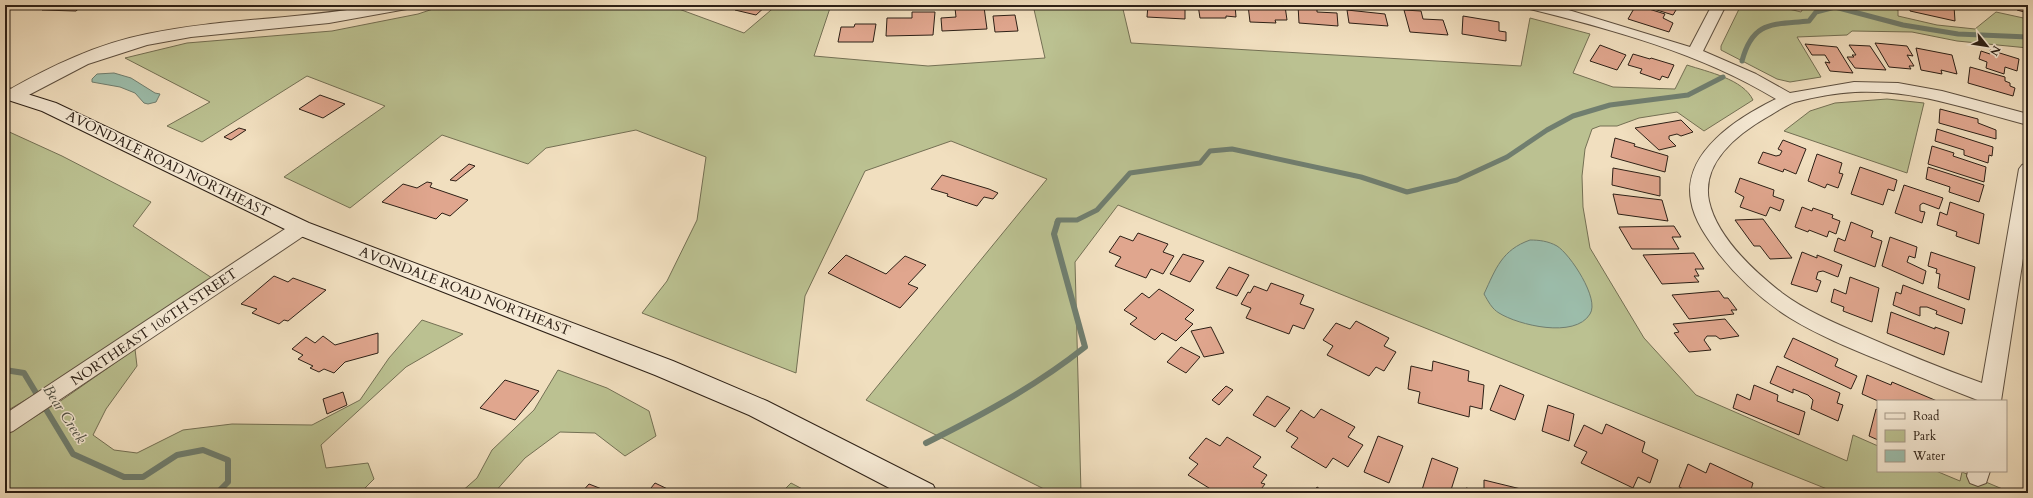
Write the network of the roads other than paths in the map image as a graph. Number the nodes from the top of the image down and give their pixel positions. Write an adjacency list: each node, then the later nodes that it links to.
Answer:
1 (401, 5): 5 (main road)
2 (1531, 5): 4 (street)
3 (1719, 5): 4 (street)
4 (1695, 52): 6 (street)
5 (9, 94): 9 (main road, AVONDALE ROAD NORTHEAST)
6 (1788, 99): 7 (street); 10 (street)
7 (2028, 120)
8 (2028, 169): 10 (street)
9 (301, 228): 11 (street, NORTHEAST 106TH STREET); 12 (main road, AVONDALE ROAD NORTHEAST)
10 (1991, 398)
11 (14, 419)
12 (924, 493)

